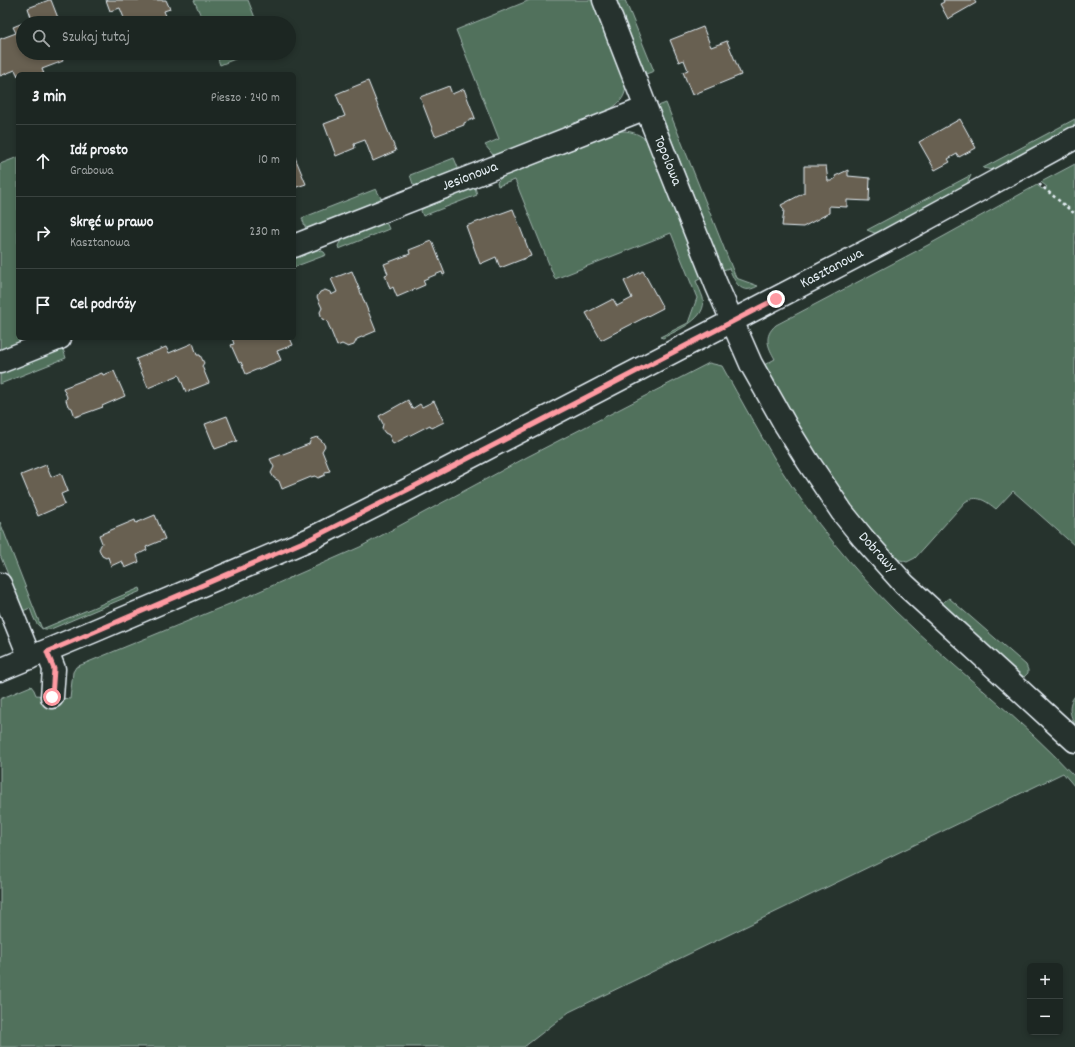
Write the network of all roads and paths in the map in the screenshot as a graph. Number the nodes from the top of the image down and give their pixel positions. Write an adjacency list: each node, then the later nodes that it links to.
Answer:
1 (604, 0): 2 (street, Topolowa)
2 (646, 108): 6 (street, Jesionowa); 7 (street, Topolowa)
3 (1075, 138): 7 (street, Kasztanowa)
4 (1034, 180): 5 (path)
5 (1075, 214)
6 (296, 245)
7 (732, 321): 11 (street, Kasztanowa); 14 (street, Dobrawy)
8 (55, 340): 9 (street)
9 (0, 362)
10 (0, 584): 11 (street)
11 (38, 655): 12 (street, Kasztanowa); 13 (street)
12 (0, 670)
13 (52, 697)
14 (1075, 741)

